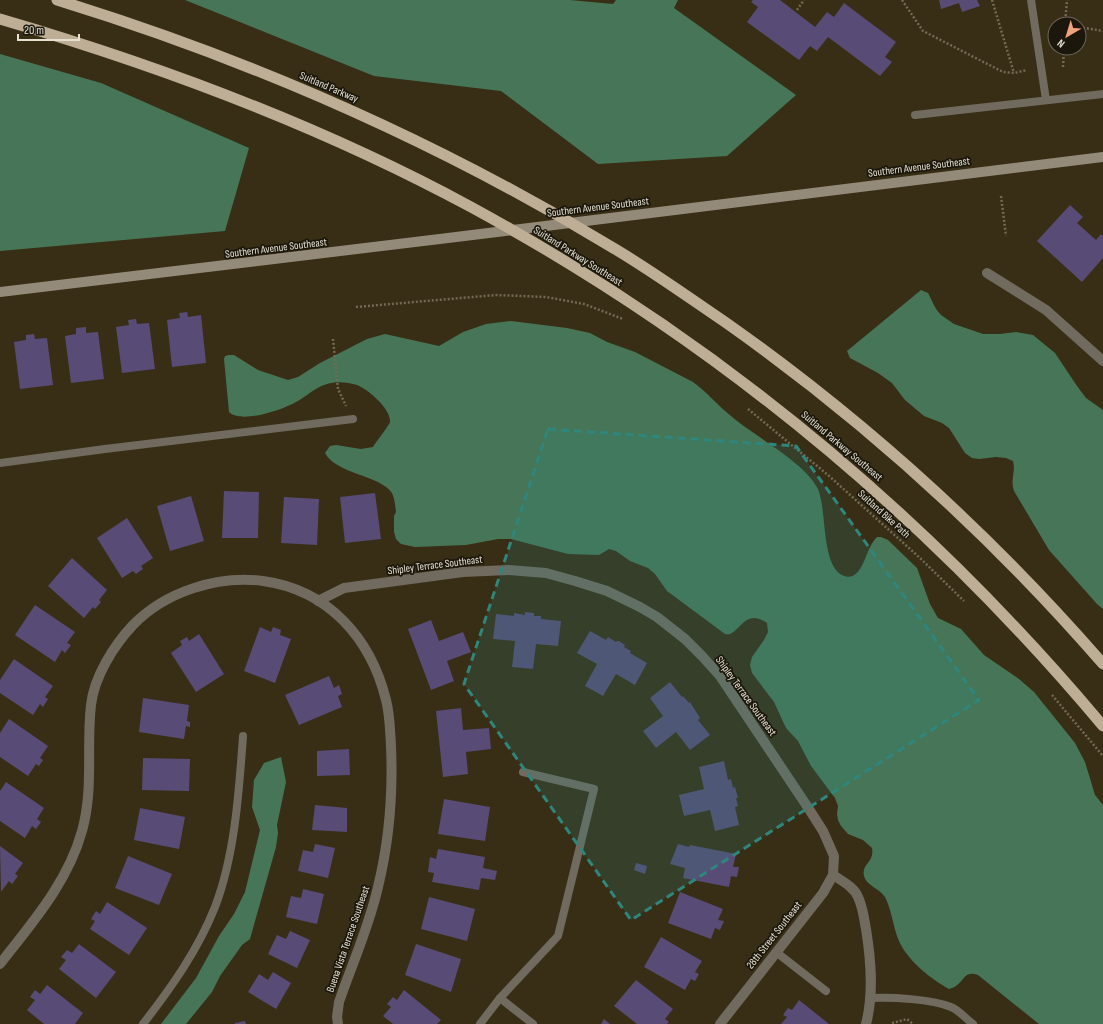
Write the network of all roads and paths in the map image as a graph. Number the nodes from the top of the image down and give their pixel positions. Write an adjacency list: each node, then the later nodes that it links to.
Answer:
1 (57, 0): 33 (highway, Suitland Parkway)
2 (804, 0): 7 (path)
3 (902, 0): 15 (path)
4 (992, 0): 15 (path)
5 (1032, 0): 14 (lane)
6 (1066, 0): 8 (path)
7 (797, 10)
8 (1065, 16)
9 (0, 19): 35 (highway, Suitland Parkway Southeast)
10 (1087, 28): 11 (path)
11 (1103, 31)
12 (1064, 56): 13 (path)
13 (1063, 67)
14 (1041, 70): 15 (path); 17 (lane)
15 (1014, 73)
16 (1103, 94): 17 (lane)
17 (1046, 100): 18 (lane)
18 (915, 115)
19 (1103, 157): 23 (main road, Southern Avenue Southeast)
20 (1001, 196): 21 (path)
21 (1006, 236)
22 (987, 273): 27 (street)
23 (0, 292)
24 (356, 307): 25 (path)
25 (629, 323)
26 (333, 339): 29 (path)
27 (1103, 361)
28 (743, 405): 32 (path, Suitland Bike Path)
29 (353, 419): 30 (lane)
30 (0, 463)
31 (318, 601): 39 (street, Shipley Terrace Southeast); 42 (street, Buena Vista Terrace Southeast); 48 (street, Buena Vista Terrace Southeast)
32 (966, 602)
33 (1103, 664)
34 (1052, 695): 37 (path)
35 (1103, 726)
36 (243, 736): 47 (lane)
37 (1103, 756)
38 (523, 772): 44 (lane)
39 (834, 856): 40 (street, 28th Street Southeast)
40 (833, 875): 41 (street, 28th Street Southeast); 45 (street)
41 (776, 952): 43 (lane); 51 (street, 28th Street Southeast)
42 (0, 964)
43 (826, 991)
44 (500, 998): 49 (lane); 50 (lane)
45 (870, 998): 52 (street); 54 (lane)
46 (892, 1023): 53 (path)
47 (143, 1024)
48 (338, 1024)
49 (480, 1024)
50 (533, 1024)
51 (720, 1024)
52 (866, 1024)
53 (913, 1024)
54 (973, 1024)

